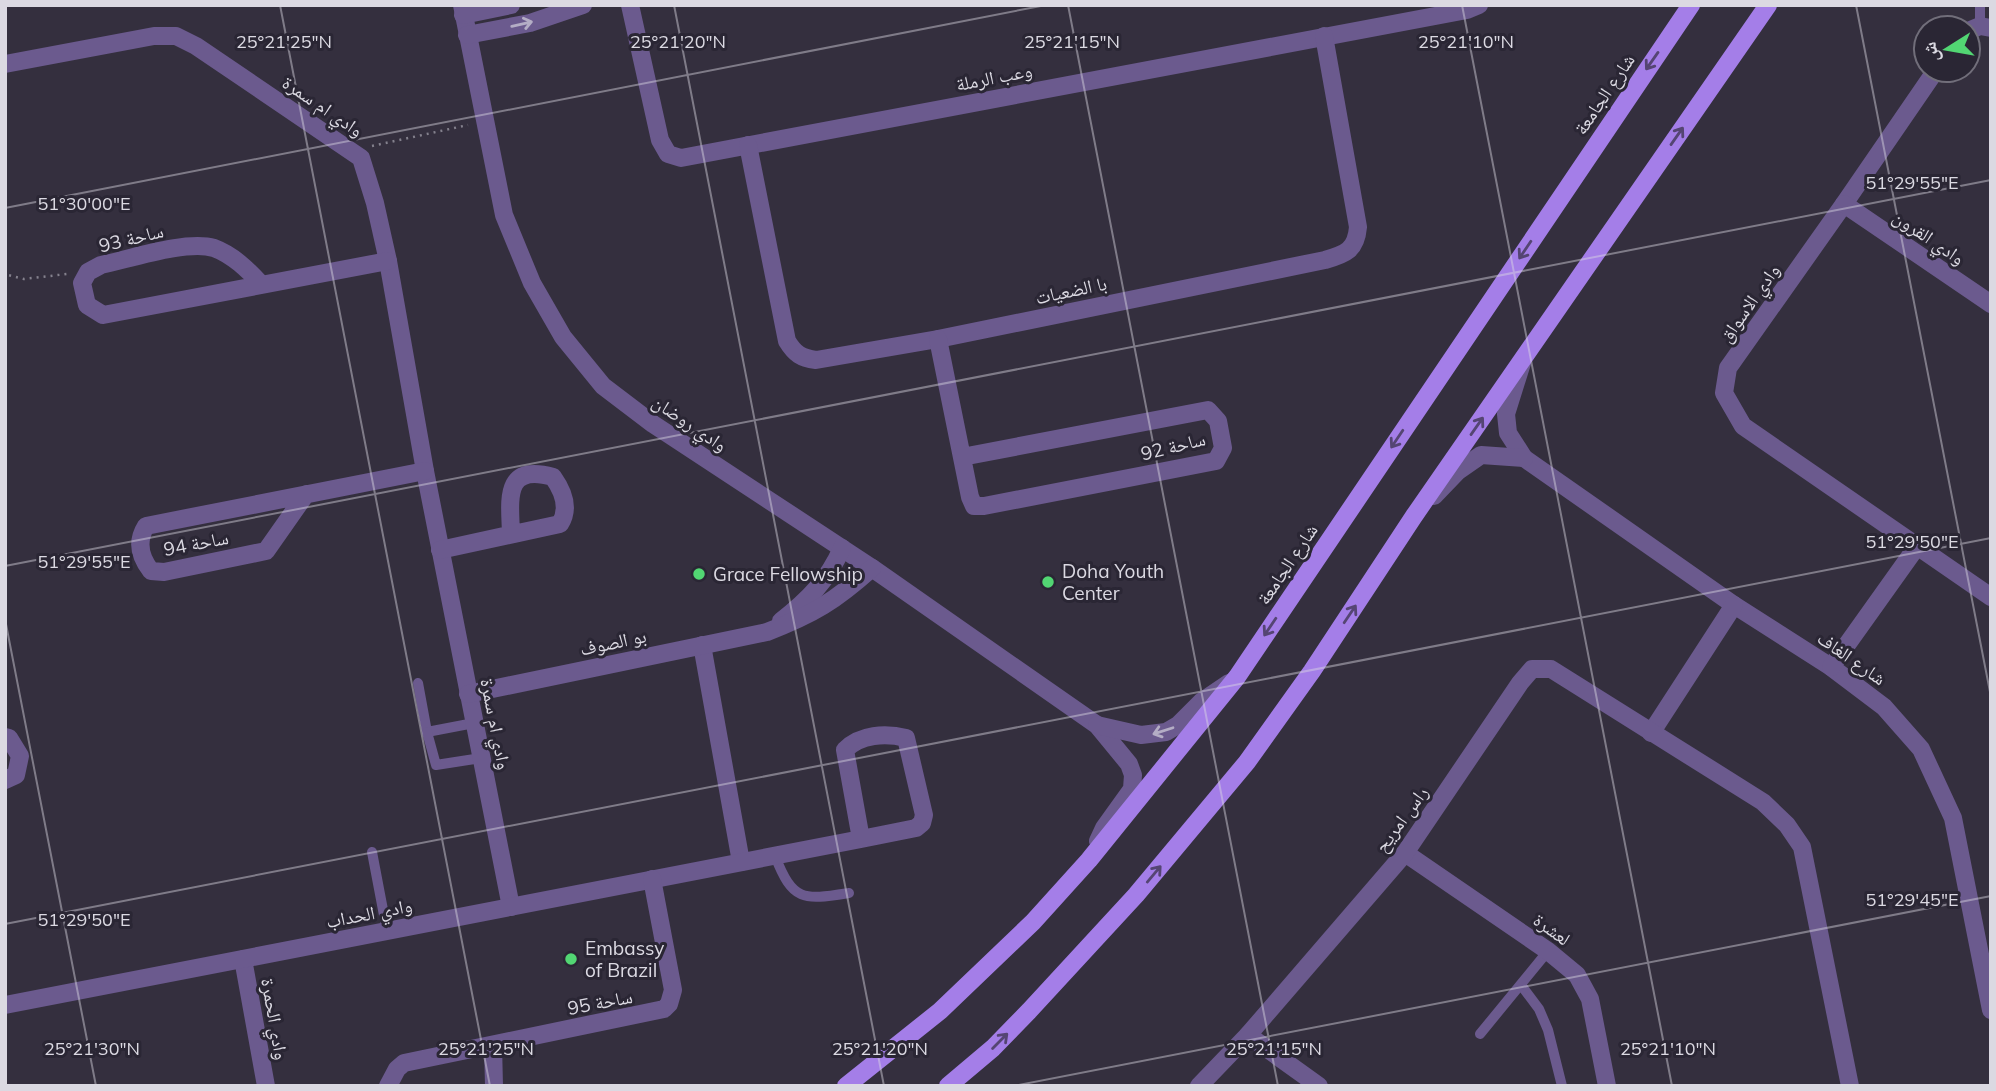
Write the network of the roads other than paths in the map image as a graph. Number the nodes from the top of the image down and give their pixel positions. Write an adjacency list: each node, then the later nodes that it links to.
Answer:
1 (511, 5): 7 (street)
2 (630, 5): 12 (street, وعب الرملة)
3 (1479, 5): 9 (street, وعب الرملة)
4 (1691, 5): 34 (main road, شارع الجامعة, one-way to 34)
5 (1768, 5): 18 (main road, one-way to 5)
6 (573, 6): 8 (street, one-way to 6)
7 (462, 10): 8 (street, وادي روضان)
8 (467, 35): 26 (street, وادي روضان)
9 (1324, 36): 12 (street, وعب الرملة); 17 (street, با الضعيات)
10 (5, 65): 14 (street, وادي ام سمرة)
11 (1926, 84): 13 (street, وادي الاسواق)
12 (748, 145): 17 (street, با الضعيات)
13 (1844, 205): 16 (street, وادي القرون); 25 (street, وادي الاسواق)
14 (388, 261): 15 (street, ساحة 93); 21 (street, وادي ام سمرة)
15 (261, 284): 15 (street, ساحة 93)
16 (1991, 304)
17 (938, 339): 19 (street, ساحة 92)
18 (1524, 358): 20 (street, شارع الغاف); 23 (main road, one-way to 18)
19 (962, 457): 19 (street, ساحة 92)
20 (1524, 458): 23 (street); 30 (street, شارع الغاف)
21 (425, 471): 22 (street, ساحة 94); 27 (street, وادي ام سمرة)
22 (306, 495): 22 (street, ساحة 94)
23 (1415, 516): 66 (main road, one-way to 23)
24 (511, 534): 27 (street)
25 (1918, 545): 29 (street, وادي الاسواق); 33 (street)
26 (842, 548): 28 (street, وادي روضان); 31 (street, بو الصوف)
27 (440, 550): 36 (street, وادي ام سمرة)
28 (872, 568): 31 (street, بو الصوف); 38 (street, وادي روضان)
29 (1991, 597)
30 (1734, 605): 33 (street, شارع الغاف); 40 (street)
31 (767, 632): 32 (street, بو الصوف)
32 (702, 645): 36 (street, بو الصوف); 49 (street)
33 (1831, 667): 58 (street, شارع الغاف)
34 (1237, 677): 38 (street, وادي روضان, one-way to 38); 48 (main road, شارع الجامعة)
35 (418, 683): 39 (lane)
36 (468, 694): 37 (street, وادي ام سمرة)
37 (474, 723): 39 (lane); 42 (street, وادي ام سمرة)
38 (1097, 725): 48 (street, وادي روضان)
39 (427, 732): 42 (lane)
40 (1651, 733): 46 (street, راس امريح); 71 (street, راس امريح)
41 (5, 737): 43 (street)
42 (481, 758): 52 (street, وادي ام سمرة)
43 (5, 780)
44 (861, 839): 44 (street, وادي الحداب); 47 (street, وادي الحداب)
45 (373, 852): 53 (lane)
46 (1405, 853): 54 (street, لعشرة); 60 (street, راس امريح)
47 (775, 856): 49 (street, وادي الحداب); 51 (lane)
48 (1089, 860): 65 (main road, شارع الجامعة)
49 (741, 862): 50 (street, وادي الحداب)
50 (652, 879): 52 (street, وادي الحداب); 61 (street, ساحة 95)
51 (849, 893)
52 (512, 907): 53 (street, وادي الحداب)
53 (387, 931): 55 (street, وادي الحداب)
54 (1548, 951): 56 (lane); 70 (street, لعشرة)
55 (243, 959): 57 (street, وادي الحداب); 62 (street, وادي الحمرة)
56 (1521, 985): 59 (lane); 69 (lane)
57 (5, 1005)
58 (1991, 1009)
59 (1480, 1034)
60 (1248, 1035): 67 (street, راس امريح); 68 (street)
61 (494, 1045): 63 (street, ساحة 95); 64 (street)
62 (266, 1086)
63 (388, 1086)
64 (494, 1086)
65 (846, 1086)
66 (948, 1086)
67 (1199, 1086)
68 (1319, 1086)
69 (1562, 1086)
70 (1607, 1086)
71 (1850, 1086)

